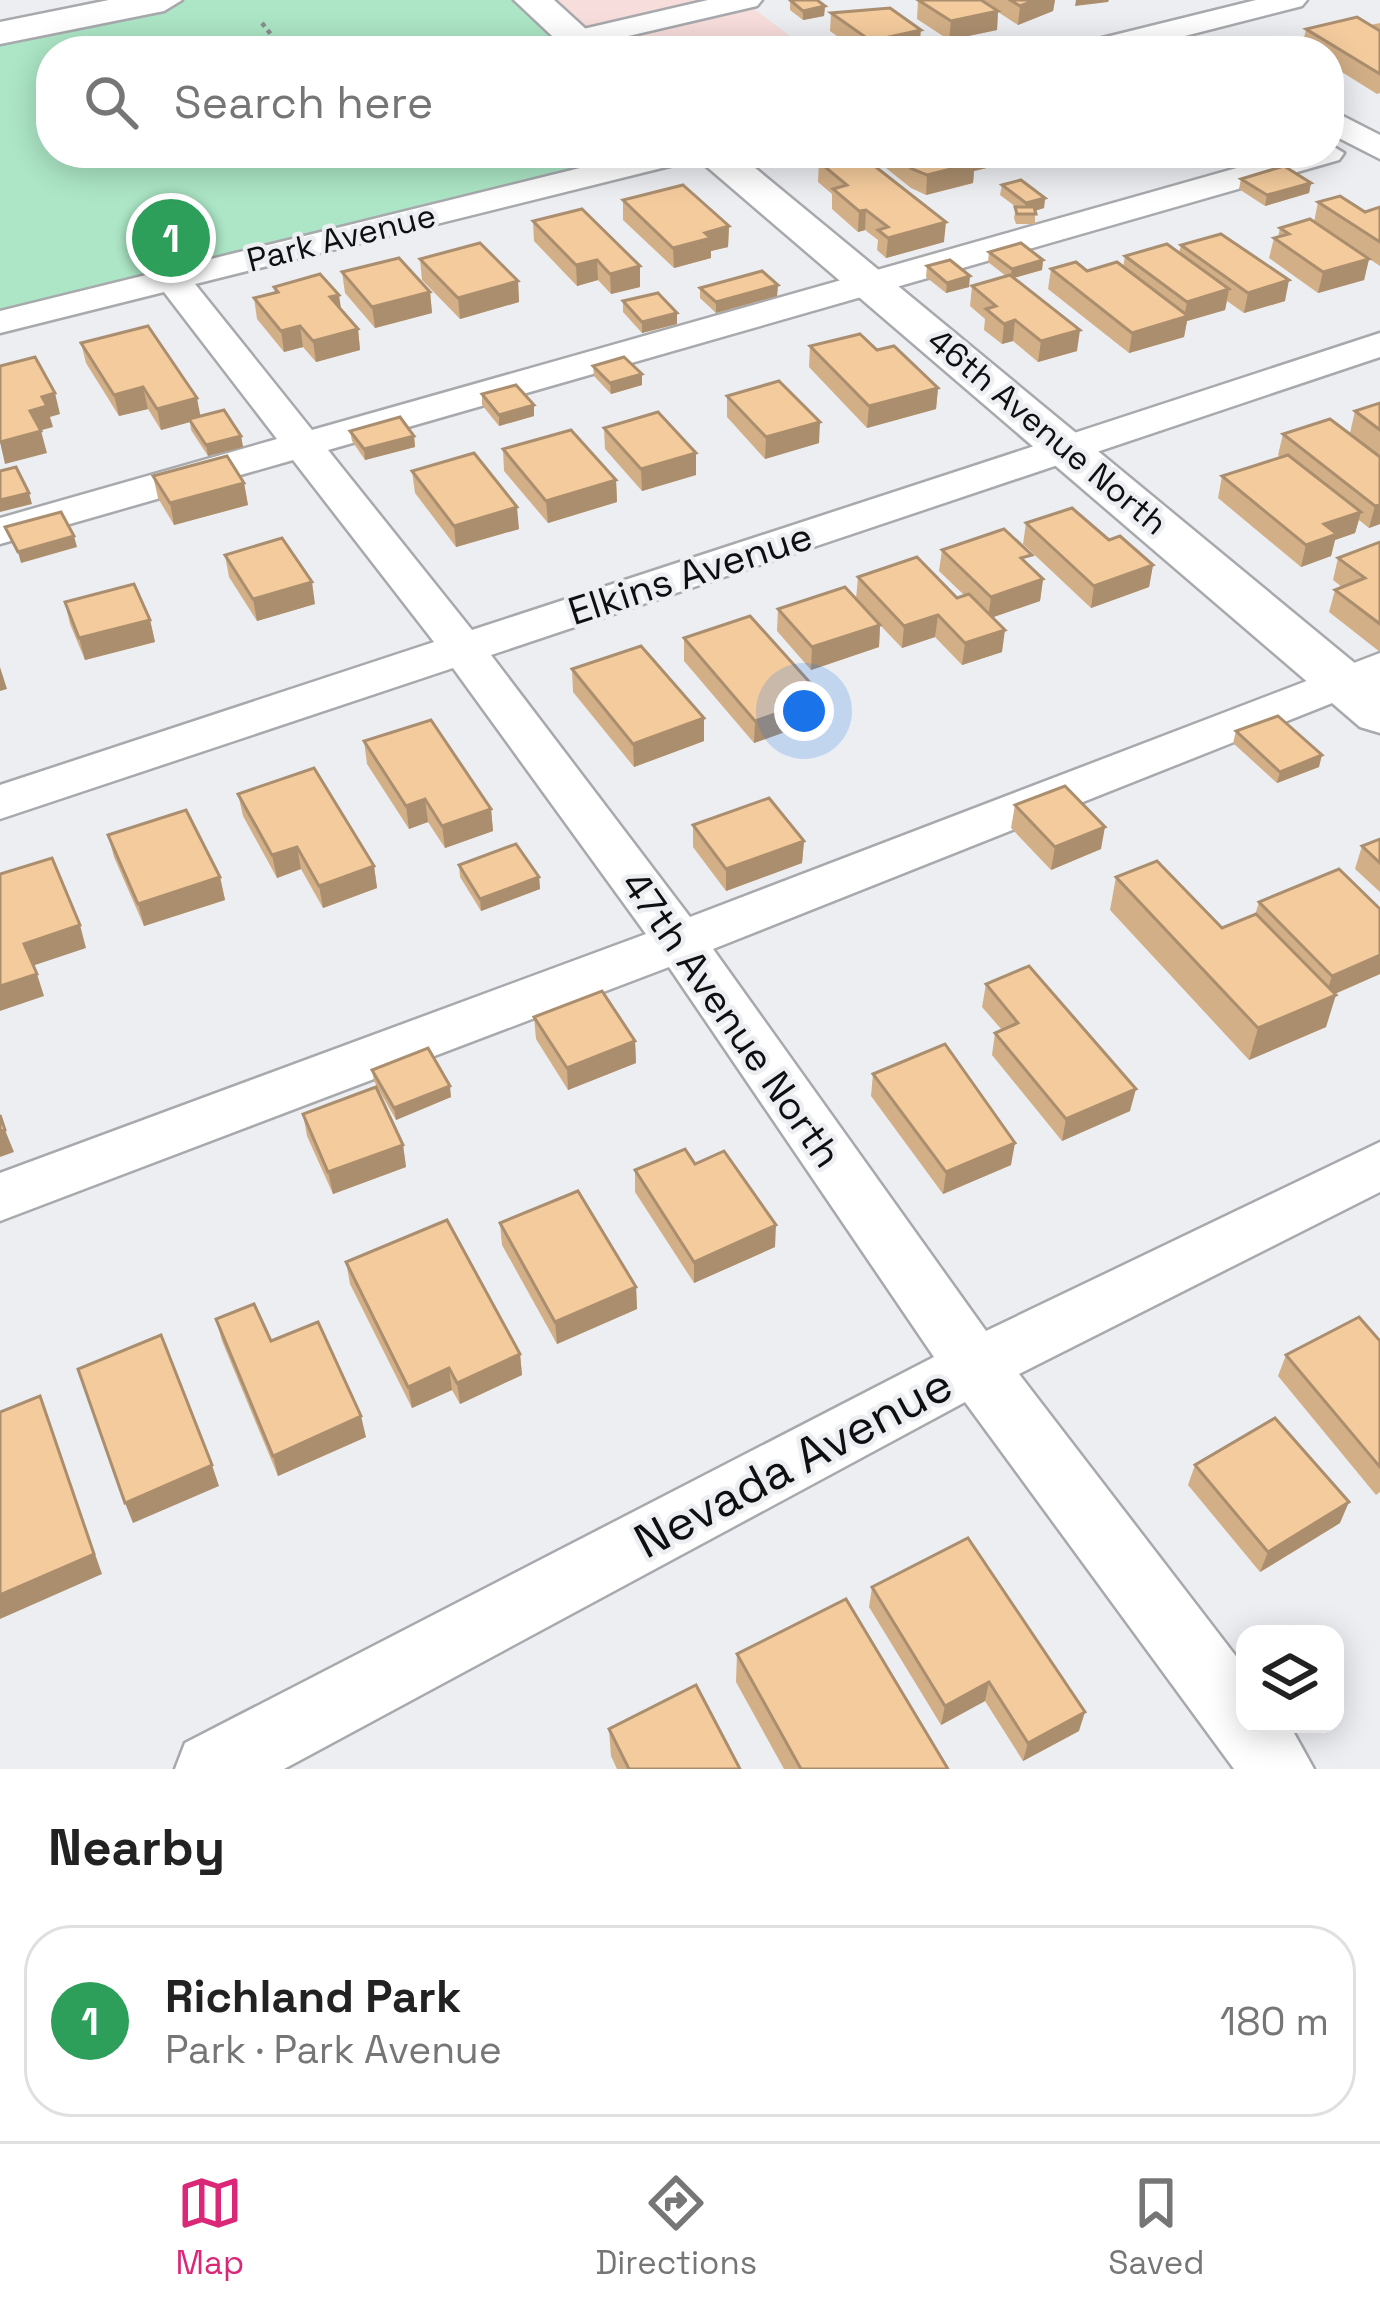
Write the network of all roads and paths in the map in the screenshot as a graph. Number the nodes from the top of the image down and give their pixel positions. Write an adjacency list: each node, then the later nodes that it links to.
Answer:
1 (164, 0): 7 (main road)
2 (532, 0): 9 (main road)
3 (747, 0): 10 (street)
4 (1292, 0): 6 (street)
5 (262, 23): 8 (path)
6 (1176, 29): 11 (street); 12 (street)
7 (0, 33)
8 (272, 36)
9 (574, 36)
10 (617, 36)
11 (1148, 36)
12 (1188, 36)
13 (1344, 126): 14 (street)
14 (1376, 142): 15 (street)
15 (1344, 149)
16 (621, 168): 19 (street, Park Avenue)
17 (730, 168): 20 (main road, 46th Avenue North)
18 (1276, 168): 20 (street)
19 (172, 279): 21 (street, Park Avenue); 23 (street, 47th Avenue North)
20 (872, 284): 23 (street); 24 (main road, 46th Avenue North)
21 (0, 322)
22 (1380, 344): 24 (street, Elkins Avenue)
23 (302, 445): 25 (street); 26 (street, 47th Avenue North)
24 (1068, 447): 26 (street, Elkins Avenue); 27 (main road, 46th Avenue North)
25 (0, 531)
26 (463, 649): 28 (street, Elkins Avenue); 29 (street, 47th Avenue North)
27 (1367, 687): 29 (street)
28 (0, 802)
29 (680, 942): 31 (street); 32 (street, 47th Avenue North)
30 (1380, 1165): 32 (street, Nevada Avenue)
31 (0, 1197)
32 (975, 1366): 33 (street, Nevada Avenue); 34 (street, 47th Avenue North)
33 (212, 1769)
34 (1278, 1769)

